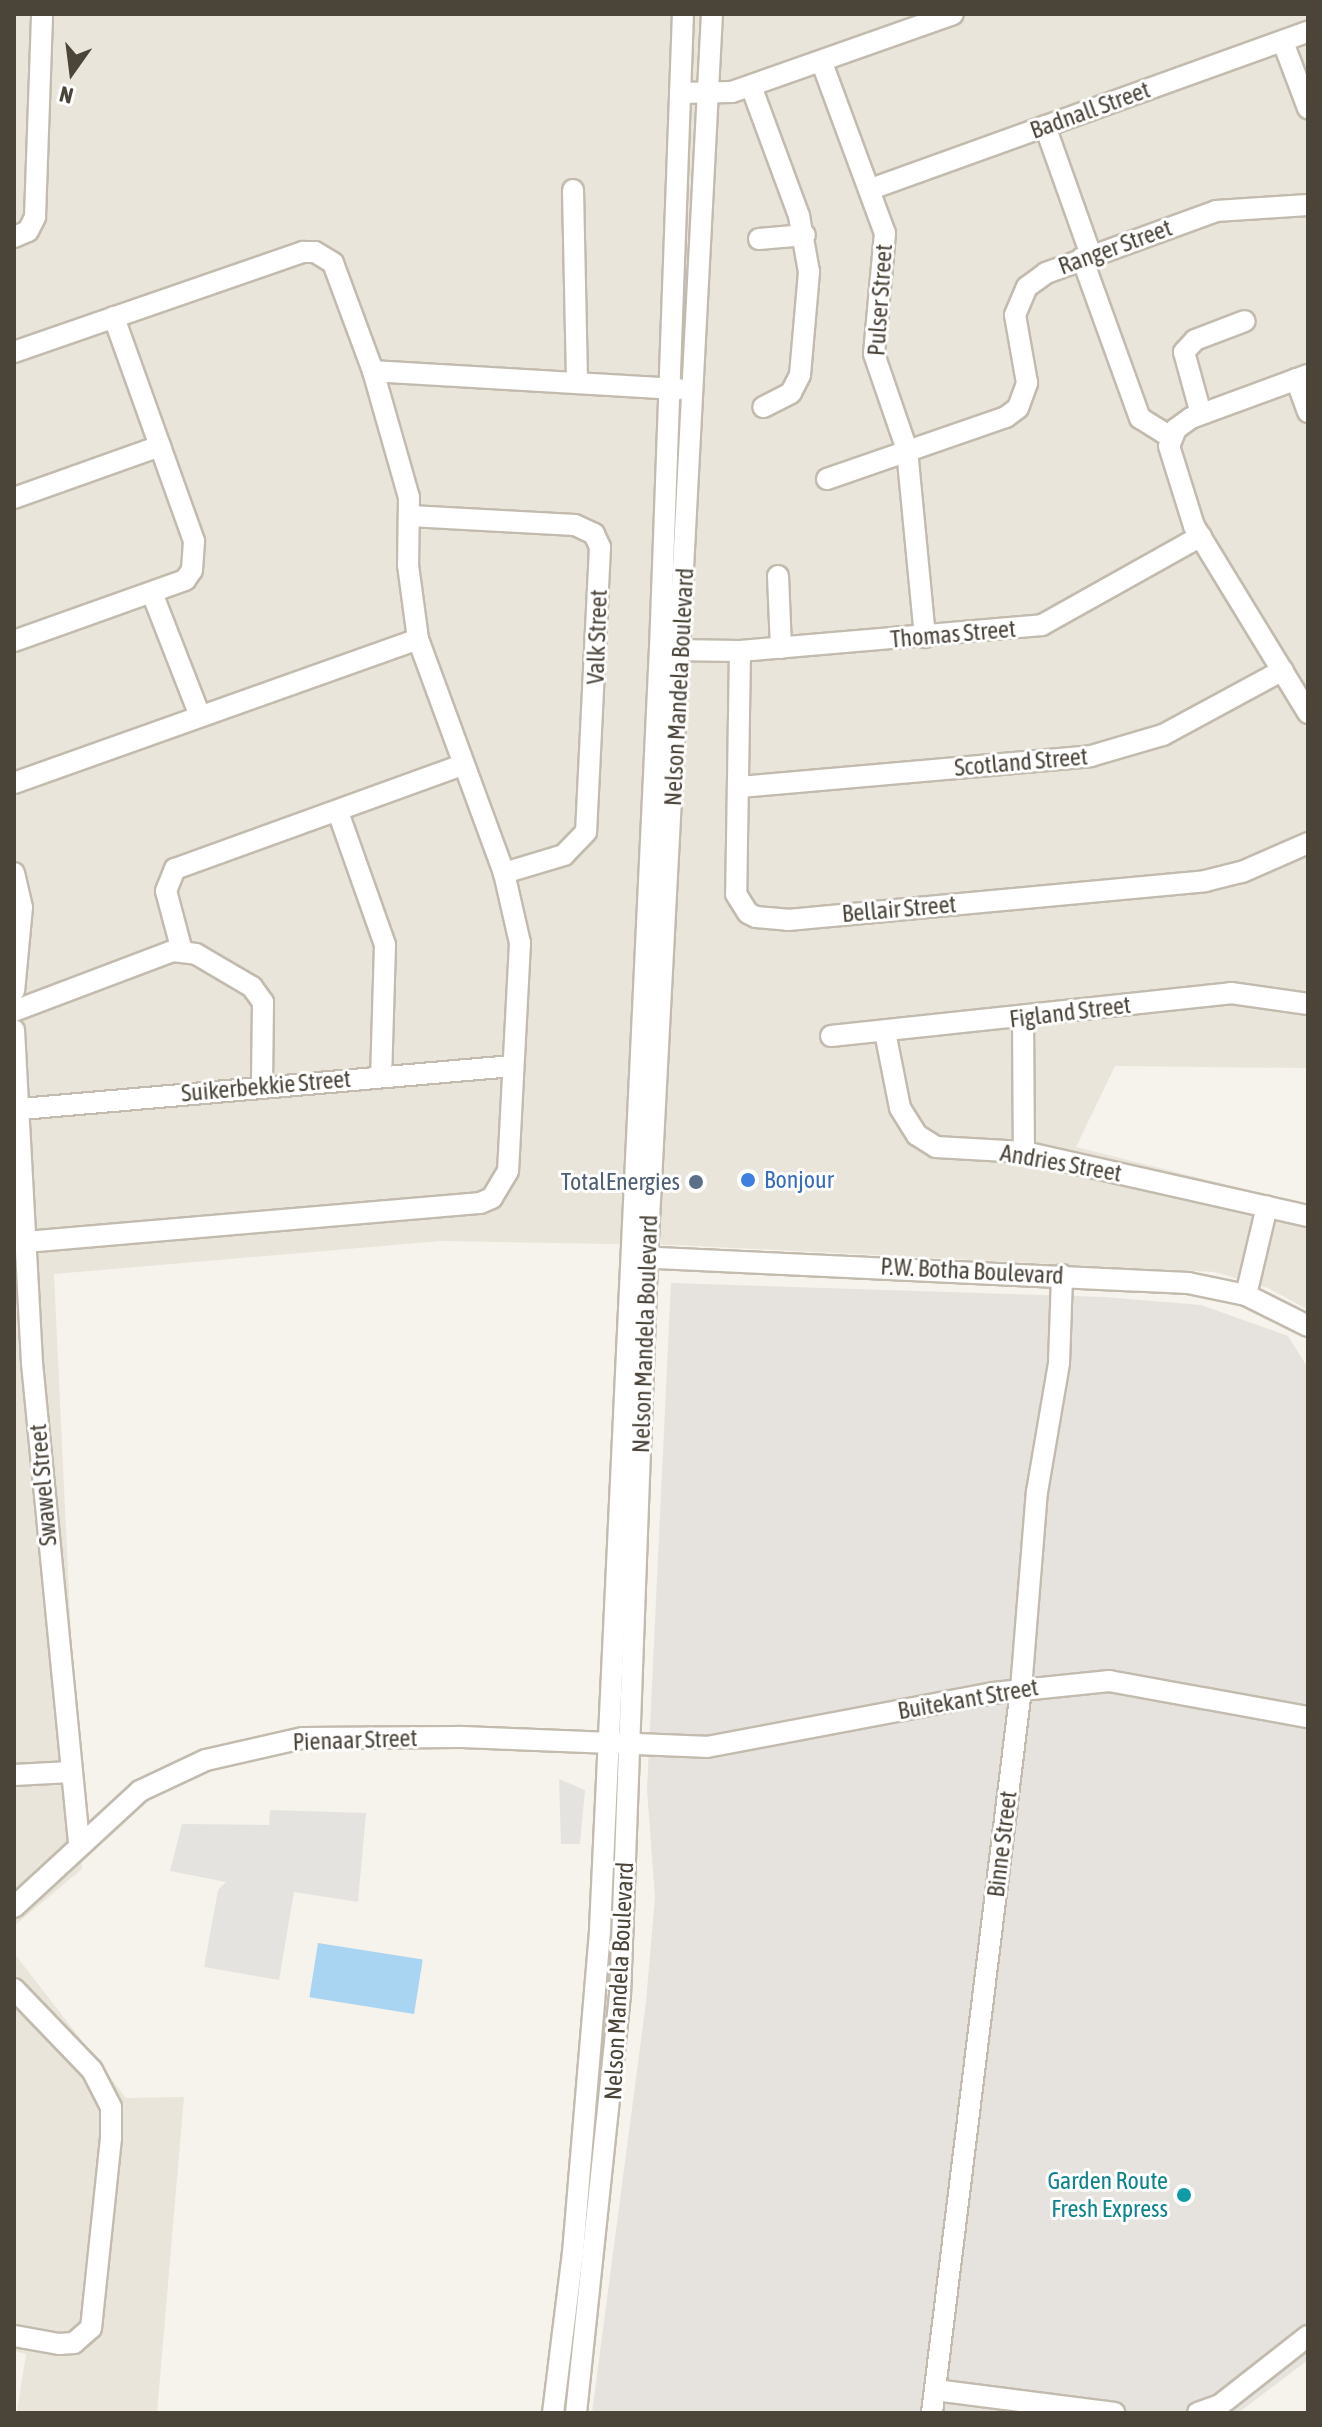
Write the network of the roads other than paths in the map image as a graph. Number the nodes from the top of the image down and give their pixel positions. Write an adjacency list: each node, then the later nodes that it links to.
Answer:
1 (42, 14): 17 (street)
2 (683, 14): 10 (street, Nelson Mandela Boulevard)
3 (712, 14): 11 (street, Nelson Mandela Boulevard)
4 (953, 14): 5 (street)
5 (919, 20): 8 (street)
6 (1308, 32): 7 (street, Badnall Street)
7 (1283, 42): 12 (street); 13 (street, Badnall Street)
8 (822, 63): 9 (street); 14 (street, Pulser Street)
9 (751, 86): 11 (street); 18 (street)
10 (680, 93): 11 (street); 27 (street, Nelson Mandela Boulevard)
11 (710, 94): 28 (street, Nelson Mandela Boulevard)
12 (1308, 108)
13 (1045, 126): 14 (street, Badnall Street); 20 (street)
14 (871, 189): 34 (street, Pulser Street)
15 (573, 190): 26 (street)
16 (1308, 205): 20 (street, Ranger Street)
17 (21, 234)
18 (805, 235): 19 (street); 29 (street)
19 (759, 239)
20 (1087, 256): 32 (street); 34 (street, Ranger Street)
21 (114, 317): 23 (street); 24 (street); 33 (street)
22 (1245, 321): 31 (street)
23 (14, 352)
24 (373, 371): 26 (street); 37 (street)
25 (1302, 377): 30 (street); 31 (street)
26 (577, 381): 27 (street)
27 (669, 388): 28 (street); 45 (street, Nelson Mandela Boulevard)
28 (695, 390): 46 (street, Nelson Mandela Boulevard)
29 (763, 407)
30 (1308, 412)
31 (1201, 414): 32 (street)
32 (1171, 437): 38 (street)
33 (160, 446): 36 (street); 40 (street)
34 (907, 450): 35 (street, Ranger Street); 41 (street, Pulser Street)
35 (827, 479)
36 (14, 498)
37 (410, 516): 42 (street); 56 (street, Valk Street)
38 (1201, 536): 41 (street, Thomas Street); 48 (street)
39 (778, 576): 44 (street)
40 (152, 593): 43 (street); 50 (street)
41 (925, 637): 44 (street, Thomas Street)
42 (418, 639): 50 (street); 51 (street)
43 (14, 641)
44 (781, 648): 47 (street, Thomas Street)
45 (660, 649): 46 (street, Thomas Street); 58 (street, Nelson Mandela Boulevard)
46 (682, 650): 47 (street, Thomas Street); 58 (street, Nelson Mandela Boulevard)
47 (740, 651): 53 (street, Bellair Street)
48 (1283, 670): 49 (street); 53 (street, Scotland Street)
49 (1308, 713)
50 (200, 716): 52 (street)
51 (463, 765): 54 (street); 56 (street)
52 (14, 783)
53 (740, 787): 55 (street, Bellair Street)
54 (338, 812): 59 (street); 68 (street)
55 (1308, 843)
56 (504, 873): 67 (street)
57 (14, 876): 60 (street)
58 (658, 895): 76 (street, Nelson Mandela Boulevard)
59 (182, 951): 62 (street); 69 (street)
60 (14, 991)
61 (1308, 1004): 63 (street, Figland Street)
62 (14, 1011)
63 (1023, 1018): 65 (street, Figland Street); 71 (street)
64 (14, 1030): 70 (street, Swawel Street)
65 (885, 1032): 66 (street, Figland Street); 71 (street, Andries Street)
66 (831, 1036)
67 (512, 1066): 68 (street, Suikerbekkie Street); 75 (street)
68 (381, 1076): 69 (street, Suikerbekkie Street)
69 (262, 1087): 70 (street, Suikerbekkie Street)
70 (21, 1109): 72 (street, Swawel Street)
71 (1024, 1152): 73 (street, Andries Street)
72 (18, 1160): 75 (street, Swawel Street)
73 (1267, 1206): 74 (street, Andries Street); 79 (street)
74 (1308, 1216)
75 (24, 1242): 78 (street, Swawel Street)
76 (638, 1257): 77 (street, P.W. Botha Boulevard); 81 (street, Nelson Mandela Boulevard); 82 (street, Nelson Mandela Boulevard)
77 (1062, 1275): 79 (street, P.W. Botha Boulevard); 83 (street, Binne Street)
78 (21, 1294): 87 (street, Swawel Street)
79 (1246, 1295): 80 (street, P.W. Botha Boulevard)
80 (1308, 1326)
81 (618, 1497): 82 (street); 85 (street, Nelson Mandela Boulevard)
82 (639, 1499): 86 (street, Nelson Mandela Boulevard)
83 (1021, 1689): 84 (street, Buitekant Street); 86 (street, Buitekant Street); 94 (street, Binne Street)
84 (1308, 1717)
85 (607, 1746): 86 (street, Buitekant Street); 89 (street, Pienaar Street); 95 (street, Nelson Mandela Boulevard)
86 (628, 1746): 96 (street, Nelson Mandela Boulevard)
87 (71, 1772): 88 (street); 89 (street, Swawel Street)
88 (14, 1775)
89 (79, 1843): 90 (street, Pienaar Street)
90 (14, 1907)
91 (14, 1989): 92 (street)
92 (14, 2336)
93 (1308, 2336): 99 (street)
94 (935, 2390): 97 (street, Binne Street); 98 (street)
95 (553, 2413)
96 (576, 2413)
97 (932, 2413)
98 (1115, 2413)
99 (1198, 2413)

